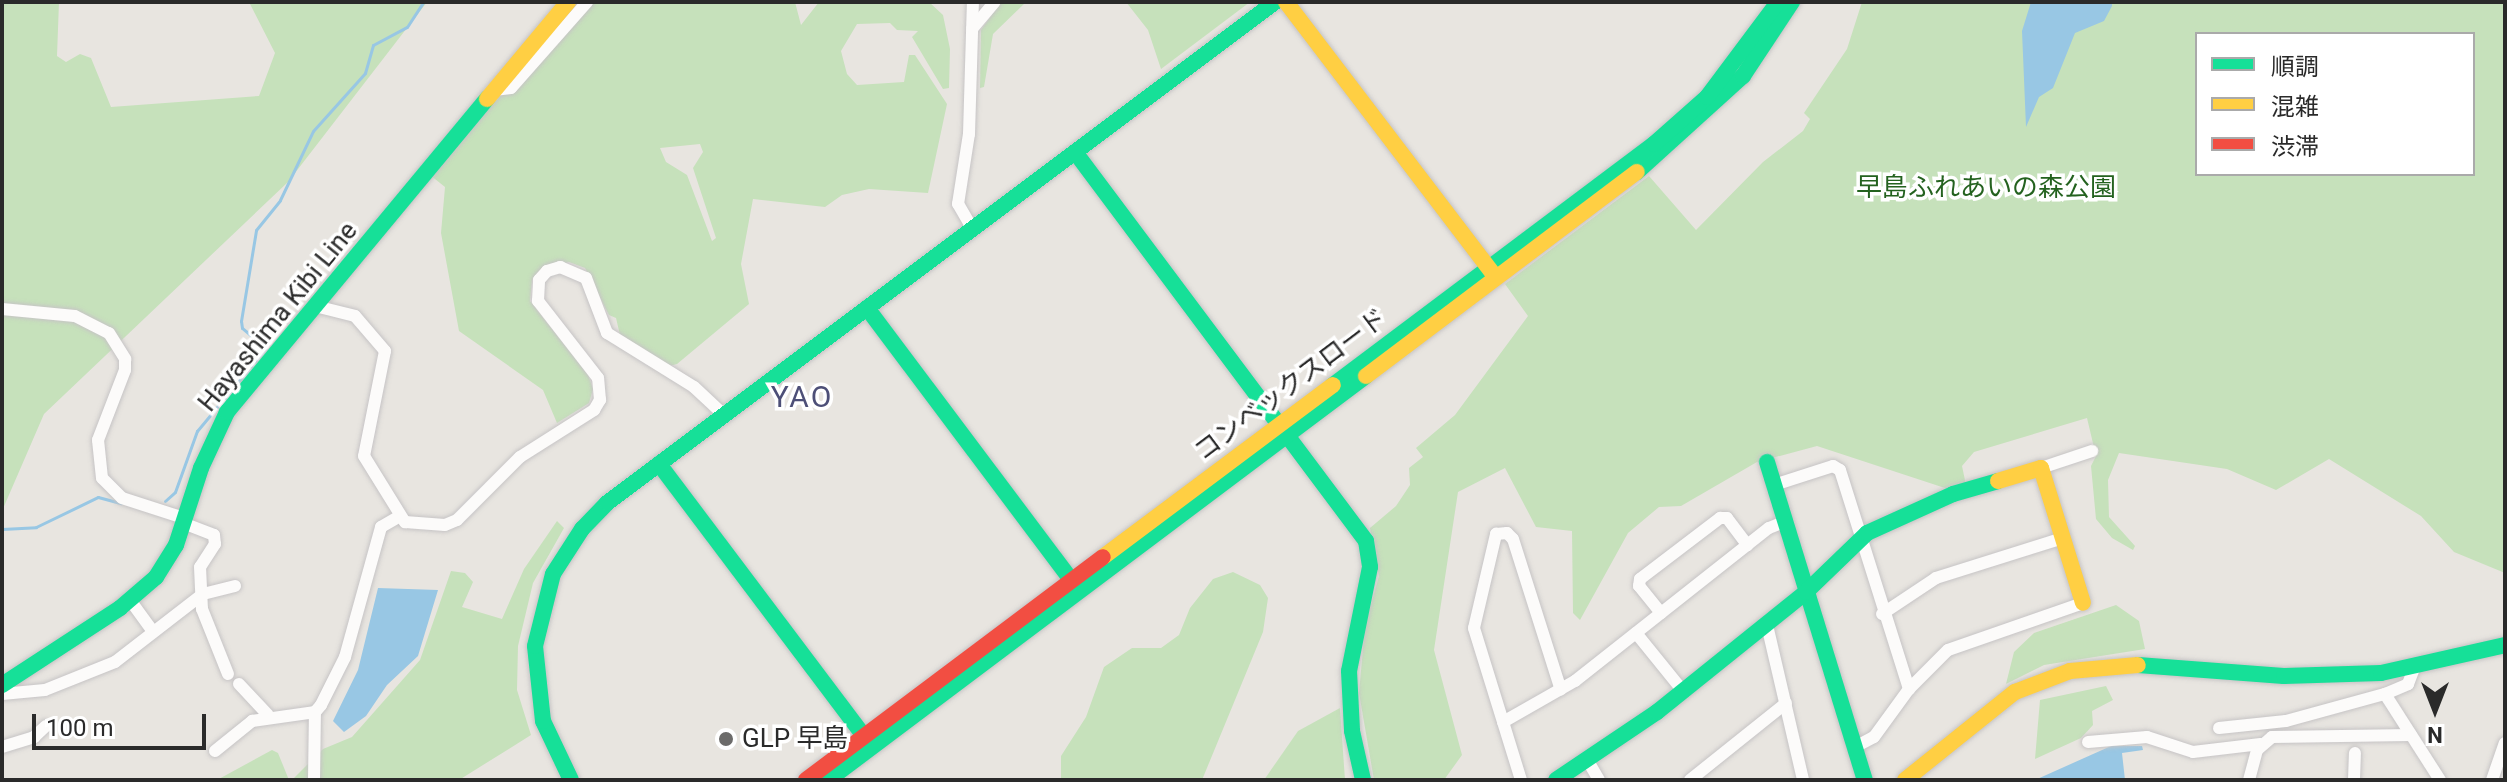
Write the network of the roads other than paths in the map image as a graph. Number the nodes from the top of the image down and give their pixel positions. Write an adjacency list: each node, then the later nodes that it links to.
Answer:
1 (568, 2): 10 (street, Hayashima Kibi Line)
2 (587, 2): 10 (street)
3 (973, 2): 9 (street)
4 (995, 2): 9 (street)
5 (1275, 2): 11 (street)
6 (1286, 2): 13 (street)
7 (1778, 2): 13 (street, コンベックスロード)
8 (1792, 2): 13 (street, コンベックスロード)
9 (972, 29): 12 (street)
10 (494, 90): 14 (street, Hayashima Kibi Line)
11 (1075, 152): 12 (street); 18 (street)
12 (972, 228): 15 (street)
13 (1491, 272): 18 (street, コンベックスロード)
14 (315, 306): 24 (street); 25 (street, Hayashima Kibi Line)
15 (867, 308): 17 (street); 31 (street)
16 (2, 309): 25 (street)
17 (725, 416): 21 (street); 24 (street)
18 (1283, 430): 31 (street, コンベックスロード); 71 (street)
19 (2092, 451): 22 (street)
20 (1767, 462): 23 (street)
21 (659, 464): 58 (street); 68 (street)
22 (2041, 468): 27 (street); 28 (street)
23 (1774, 485): 26 (street); 28 (street)
24 (398, 517): 52 (street)
25 (184, 520): 33 (street); 34 (street, Hayashima Kibi Line)
26 (1784, 522): 29 (street); 32 (street)
27 (2063, 538): 35 (street); 37 (street)
28 (1859, 539): 32 (street); 37 (street)
29 (1747, 545): 36 (street); 36 (street)
30 (235, 586): 33 (street)
31 (1075, 586): 58 (street, コンベックスロード)
32 (1806, 592): 38 (street); 63 (street)
33 (203, 594): 39 (street); 43 (street)
34 (130, 600): 39 (street); 45 (street, Hayashima Kibi Line)
35 (2083, 603): 46 (street)
36 (1661, 613): 40 (street)
37 (1882, 614): 46 (street)
38 (1767, 625): 48 (street); 51 (street)
39 (153, 632): 49 (street)
40 (1636, 633): 47 (street); 48 (street)
41 (2505, 645): 42 (street)
42 (2414, 668): 50 (street); 78 (street)
43 (228, 674)
44 (239, 684): 53 (street)
45 (2, 685)
46 (1909, 689): 63 (street)
47 (1561, 690): 54 (street); 54 (street)
48 (1683, 691): 66 (street)
49 (2, 694)
50 (2385, 694): 56 (street); 57 (street)
51 (1786, 703): 75 (street); 76 (street)
52 (315, 712): 53 (street); 67 (street)
53 (268, 715): 64 (street)
54 (1503, 722): 72 (street)
55 (46, 726): 62 (street)
56 (2219, 728)
57 (2411, 735): 61 (street); 81 (street)
58 (868, 742): 69 (street, コンベックスロード); 70 (street, コンベックスロード)
59 (2088, 742): 61 (street)
60 (2505, 743): 82 (street)
61 (2261, 744): 79 (street)
62 (2, 747)
63 (1855, 747): 77 (street)
64 (215, 751)
65 (2355, 753): 80 (street)
66 (1588, 761): 73 (street); 74 (street)
67 (314, 780)
68 (571, 780)
69 (806, 780)
70 (828, 780)
71 (1363, 780)
72 (1521, 780)
73 (1556, 780)
74 (1599, 780)
75 (1690, 780)
76 (1803, 780)
77 (1865, 780)
78 (1905, 780)
79 (2249, 780)
80 (2354, 780)
81 (2440, 780)
82 (2492, 780)

